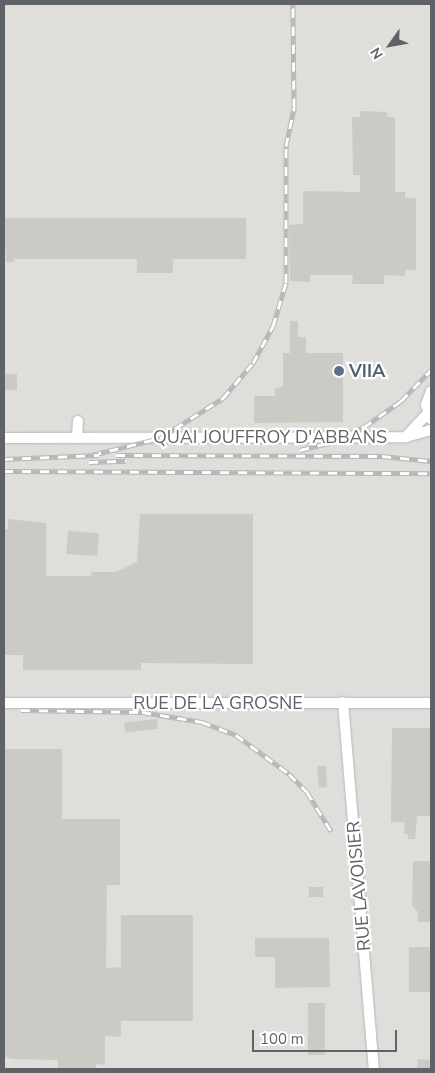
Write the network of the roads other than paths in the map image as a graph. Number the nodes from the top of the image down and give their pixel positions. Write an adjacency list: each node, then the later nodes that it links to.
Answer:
1 (431, 391): 2 (street)
2 (429, 416): 5 (street, QUAI JOUFFROY D'ABBANS)
3 (78, 421): 7 (street)
4 (431, 430): 5 (street, QUAI JOUFFROY D'ABBANS)
5 (406, 437): 7 (street, QUAI JOUFFROY D'ABBANS)
6 (4, 438): 7 (street, QUAI JOUFFROY D'ABBANS)
7 (77, 438)
8 (343, 702): 9 (street, RUE DE LA GROSNE); 10 (street, RUE DE LA GROSNE); 11 (street, RUE LAVOISIER)
9 (4, 703)
10 (431, 703)
11 (374, 1069)

